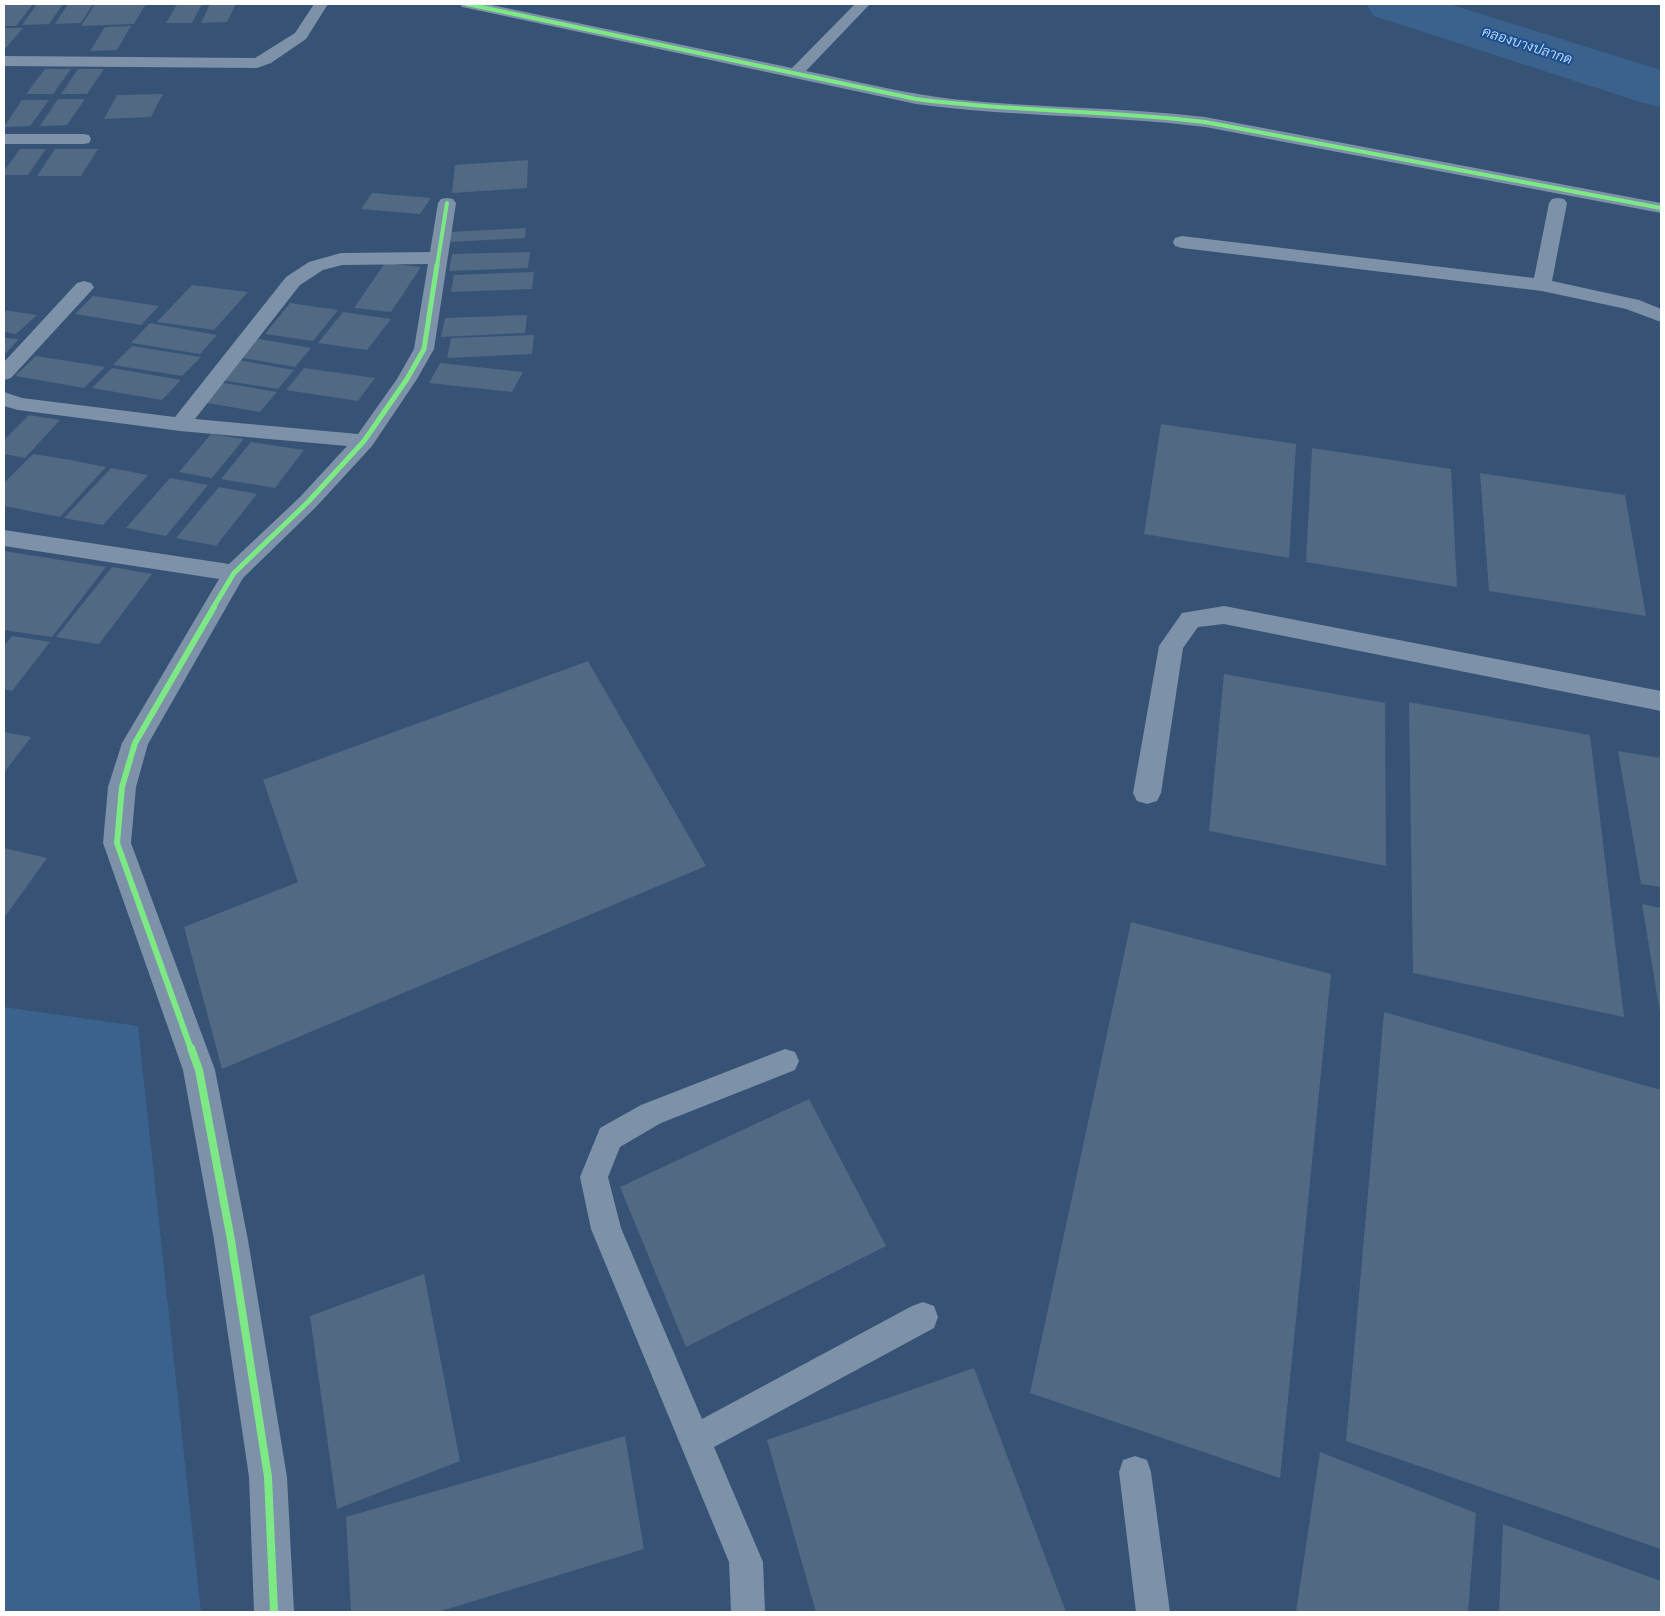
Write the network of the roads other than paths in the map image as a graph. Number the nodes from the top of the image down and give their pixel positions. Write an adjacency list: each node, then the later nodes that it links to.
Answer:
1 (320, 4): 4 (street)
2 (467, 4): 5 (street)
3 (864, 4): 5 (street)
4 (4, 61)
5 (797, 72): 10 (street)
6 (82, 139): 7 (street)
7 (7, 143)
8 (446, 202): 12 (street)
9 (1558, 203): 13 (street)
10 (1661, 208)
11 (1182, 242): 13 (street)
12 (438, 258): 18 (street); 19 (street)
13 (1542, 285): 15 (street)
14 (84, 287): 16 (street)
15 (1661, 316)
16 (4, 374)
17 (4, 398): 18 (street)
18 (180, 424): 19 (street)
19 (364, 441): 21 (street)
20 (4, 538): 21 (street)
21 (234, 573): 28 (street)
22 (1661, 701): 23 (street)
23 (1147, 793)
24 (785, 1061): 26 (lane)
25 (923, 1317): 26 (lane)
26 (696, 1440): 29 (lane)
27 (1135, 1472): 30 (lane)
28 (274, 1612)
29 (748, 1612)
30 (1153, 1612)

